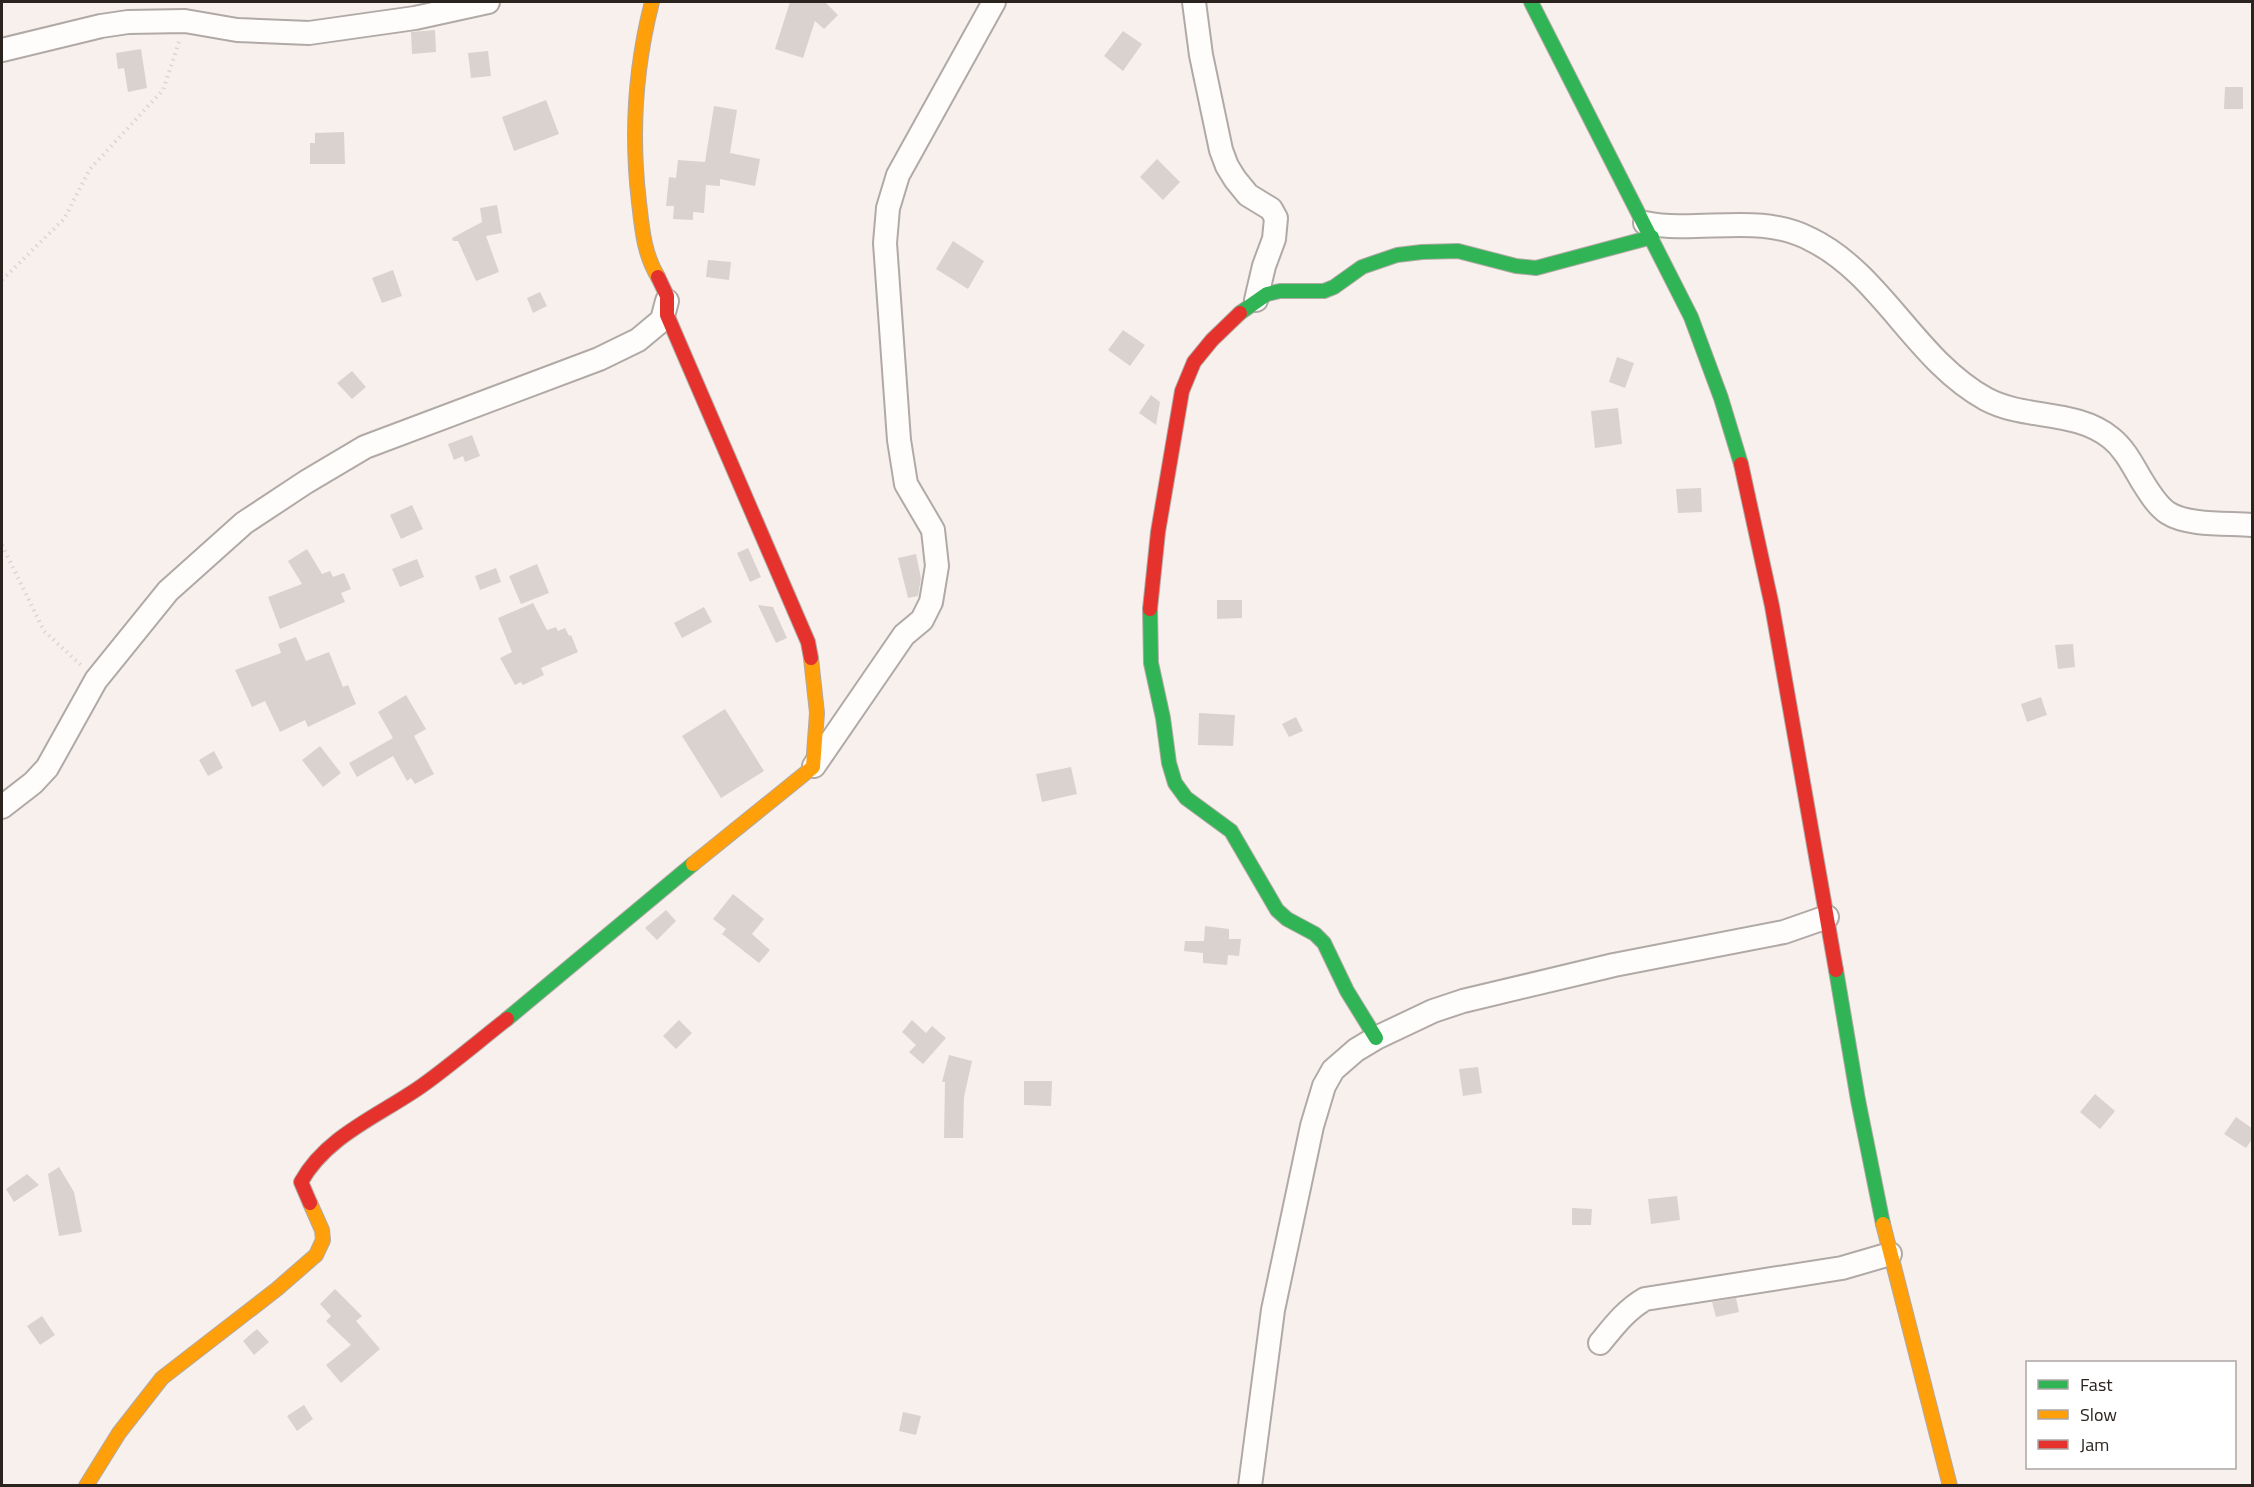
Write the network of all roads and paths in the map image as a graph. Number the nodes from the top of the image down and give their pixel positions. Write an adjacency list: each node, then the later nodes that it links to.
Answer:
1 (488, 2): 6 (street)
2 (652, 2): 10 (street)
3 (994, 2): 15 (street)
4 (1194, 2): 11 (street)
5 (1531, 2): 8 (street)
6 (188, 11): 7 (street); 9 (path)
7 (2, 50)
8 (1648, 230): 11 (street); 12 (street); 17 (street)
9 (2, 280)
10 (668, 296): 14 (street); 15 (street)
11 (1256, 300): 18 (street)
12 (2253, 525)
13 (2, 545): 14 (path)
14 (96, 680): 16 (street)
15 (813, 767): 21 (street)
16 (2, 807)
17 (1827, 917): 18 (street); 19 (street)
18 (1376, 1038): 22 (street)
19 (1890, 1254): 20 (street); 23 (street)
20 (1600, 1343)
21 (86, 1485)
22 (1250, 1485)
23 (1950, 1485)

